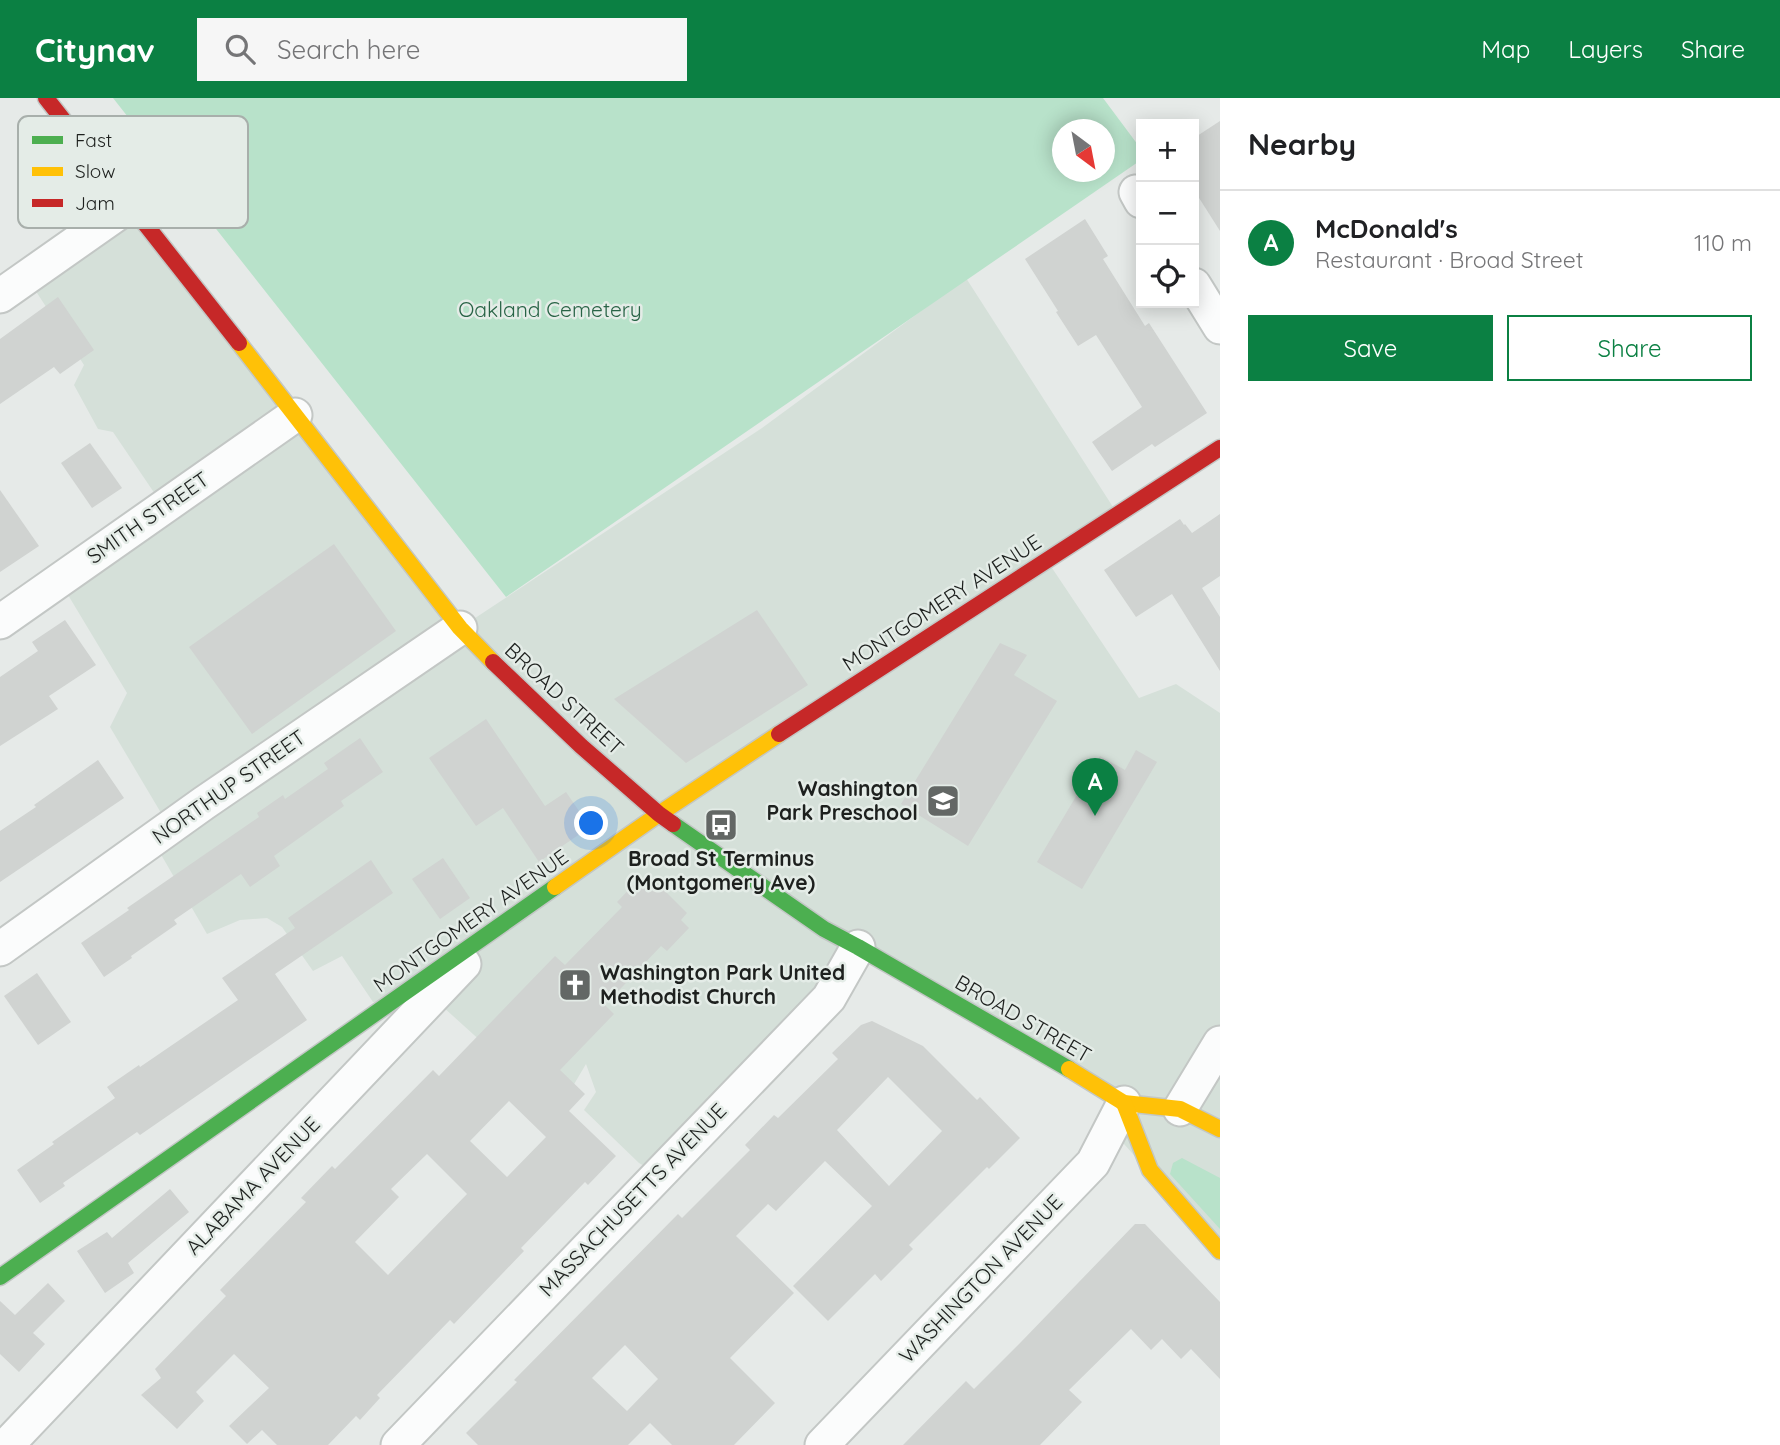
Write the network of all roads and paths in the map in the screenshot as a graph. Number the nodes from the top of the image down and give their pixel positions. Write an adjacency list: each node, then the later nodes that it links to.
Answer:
1 (46, 98): 2 (main road, BROAD STREET)
2 (60, 116)
3 (97, 228): 6 (street)
4 (150, 228): 8 (main road, BROAD STREET)
5 (1199, 293): 7 (street)
6 (0, 296)
7 (1220, 327)
8 (295, 415): 10 (street, SMITH STREET); 11 (main road, BROAD STREET)
9 (1220, 449): 12 (main road, MONTGOMERY AVENUE)
10 (0, 622)
11 (460, 628): 12 (main road, BROAD STREET); 15 (street, NORTHUP STREET)
12 (659, 814): 13 (main road, MONTGOMERY AVENUE); 14 (main road, BROAD STREET)
13 (498, 928): 21 (main road, MONTGOMERY AVENUE); 22 (street, ALABAMA AVENUE)
14 (858, 947): 17 (main road, BROAD STREET); 23 (street, MASSACHUSETTS AVENUE)
15 (0, 949)
16 (1220, 1043): 18 (street)
17 (1124, 1103): 18 (main road, BROAD STREET); 20 (main road); 24 (street, WASHINGTON AVENUE)
18 (1180, 1109): 19 (main road, BROAD STREET)
19 (1220, 1129)
20 (1220, 1251)
21 (0, 1276)
22 (7, 1445)
23 (398, 1445)
24 (822, 1445)

